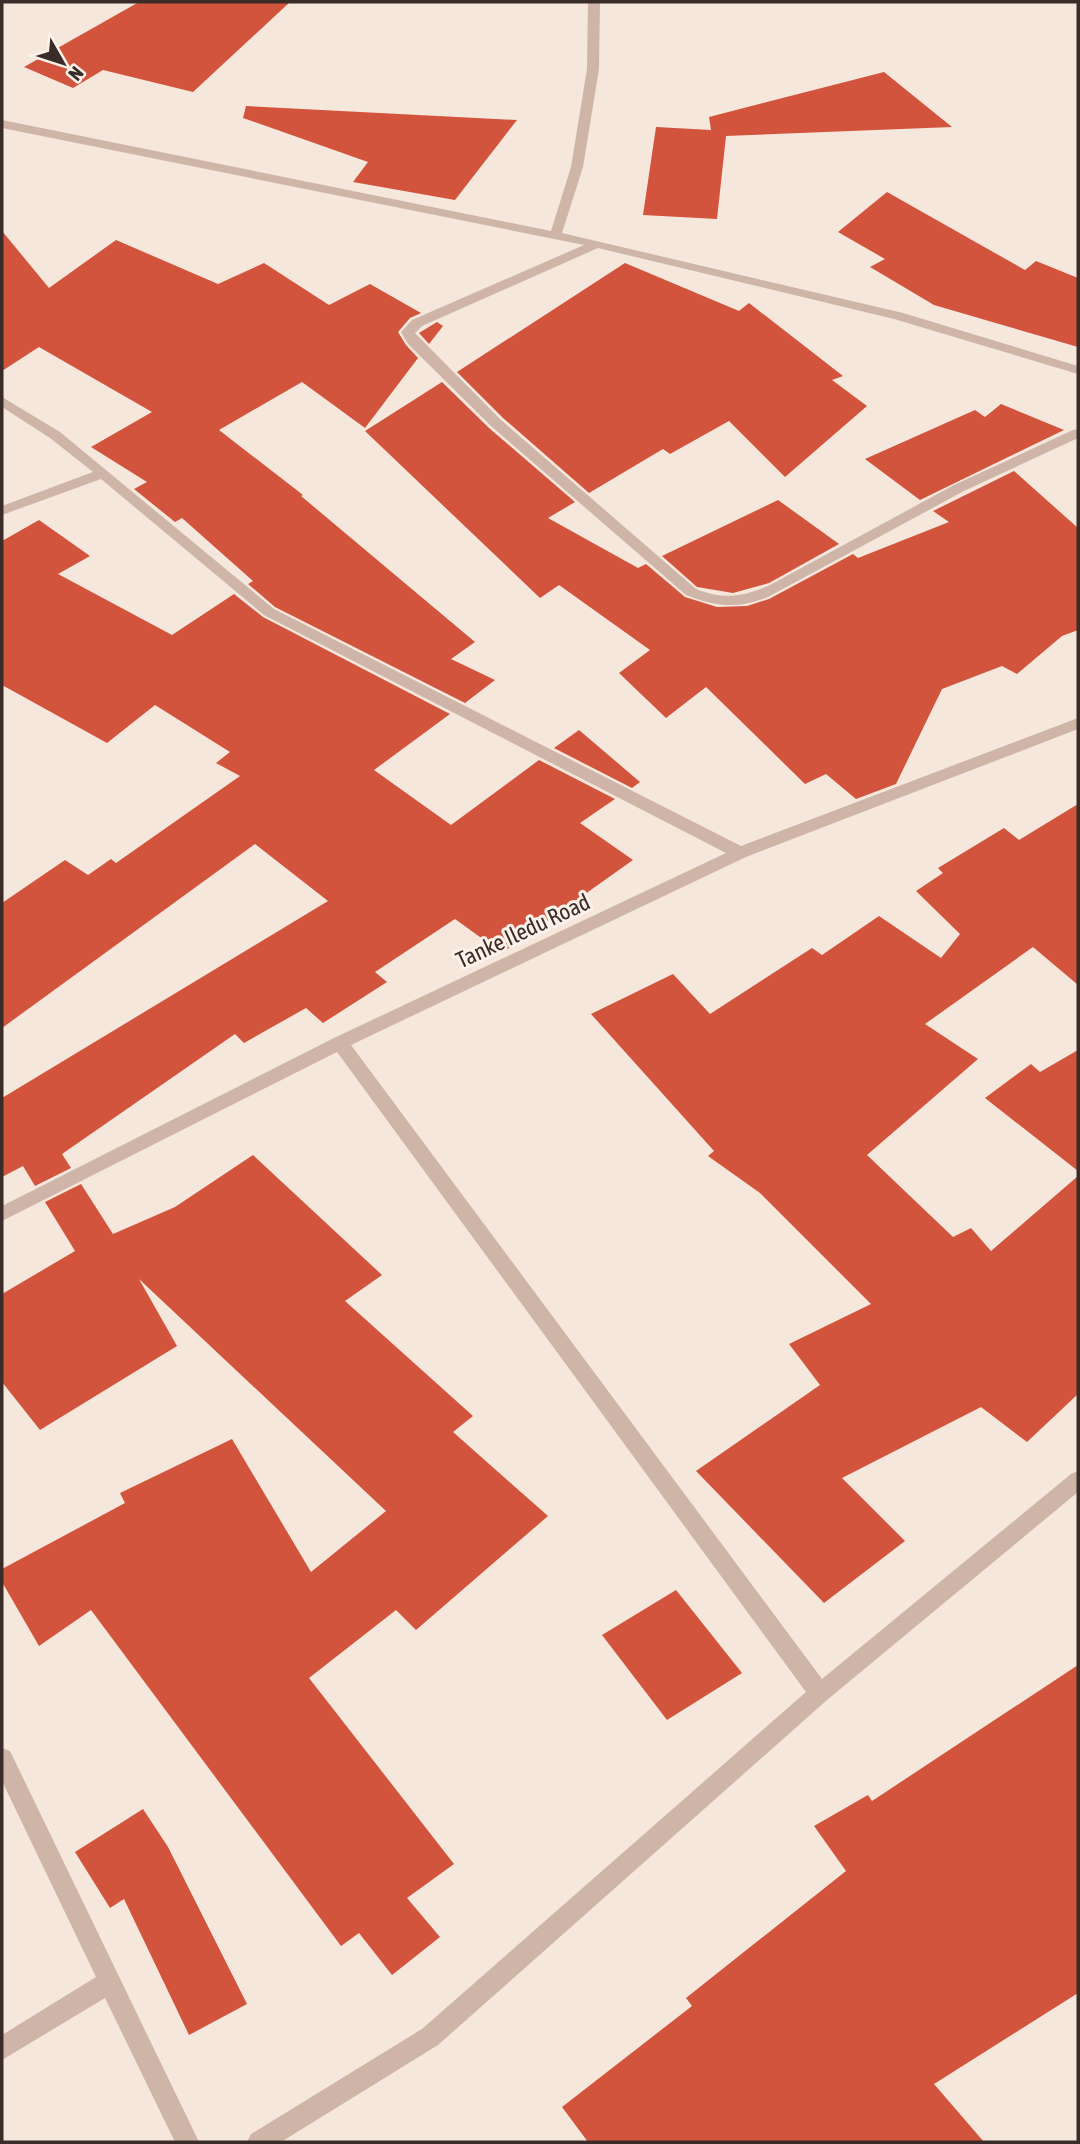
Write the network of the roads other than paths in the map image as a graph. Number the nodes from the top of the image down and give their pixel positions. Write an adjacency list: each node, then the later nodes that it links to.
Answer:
1 (594, 2): 3 (street)
2 (2, 124): 3 (street)
3 (555, 237): 4 (street)
4 (597, 244): 5 (street); 7 (street)
5 (1078, 370)
6 (2, 401): 8 (street)
7 (1078, 433)
8 (103, 473): 9 (street); 11 (street)
9 (2, 511)
10 (1073, 730): 11 (street, Tanke Iledu Road)
11 (740, 853): 12 (street, Tanke Iledu Road)
12 (340, 1043): 13 (street, Tanke Iledu Road); 15 (street)
13 (2, 1214)
14 (1078, 1480): 15 (street)
15 (820, 1693): 20 (street)
16 (2, 1758): 17 (street)
17 (108, 1983): 18 (street); 19 (street)
18 (2, 2048)
19 (187, 2142)
20 (259, 2142)

